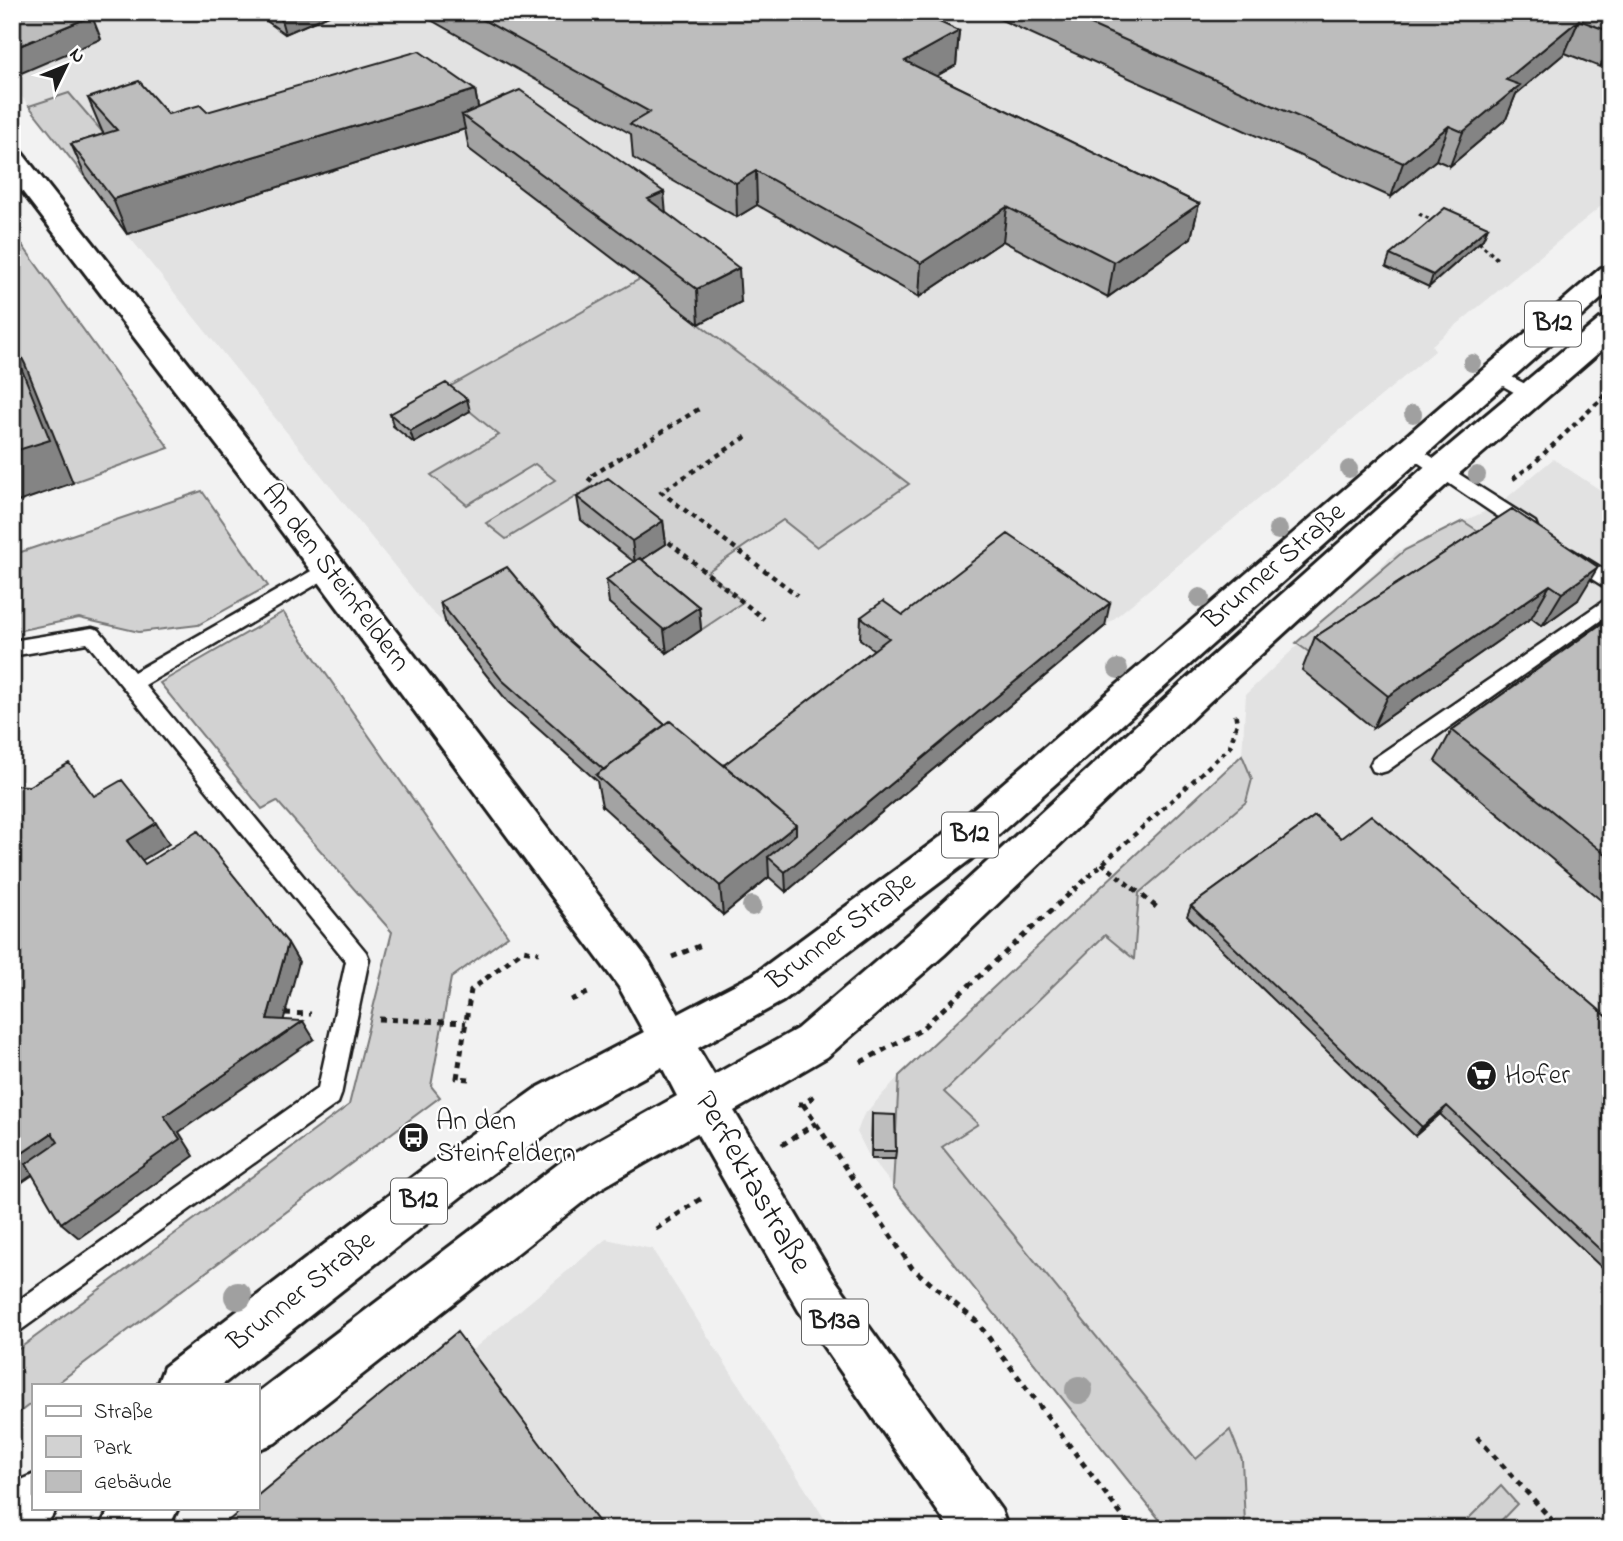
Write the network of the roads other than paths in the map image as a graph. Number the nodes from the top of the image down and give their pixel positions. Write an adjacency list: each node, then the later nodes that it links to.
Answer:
1 (12, 159): 7 (main road, An den Steinfeldern)
2 (1611, 274): 4 (main road, Brunner Straße / B12)
3 (1611, 326): 5 (main road, Brunner Straße / B12)
4 (1497, 375): 5 (lane); 6 (main road, Brunner Straße / B12)
5 (1532, 395): 6 (main road, Brunner Straße / B12)
6 (1427, 459): 8 (lane); 13 (main road, Brunner Straße / B12); 14 (main road, Brunner Straße / B12)
7 (327, 569): 11 (lane); 13 (main road, An den Steinfeldern)
8 (1611, 584)
9 (1611, 603): 12 (lane)
10 (12, 649): 11 (lane)
11 (134, 682): 15 (lane)
12 (1380, 765)
13 (671, 1040): 14 (main road, Perfektastraße / B13a); 16 (main road, Brunner Straße / B12)
14 (706, 1104): 17 (main road, Brunner Straße / B12); 22 (main road, Perfektastraße / B13a)
15 (12, 1321)
16 (183, 1384)
17 (259, 1423)
18 (32, 1502): 20 (main road)
19 (149, 1510): 21 (main road)
20 (12, 1517)
21 (125, 1529)
22 (982, 1529)

